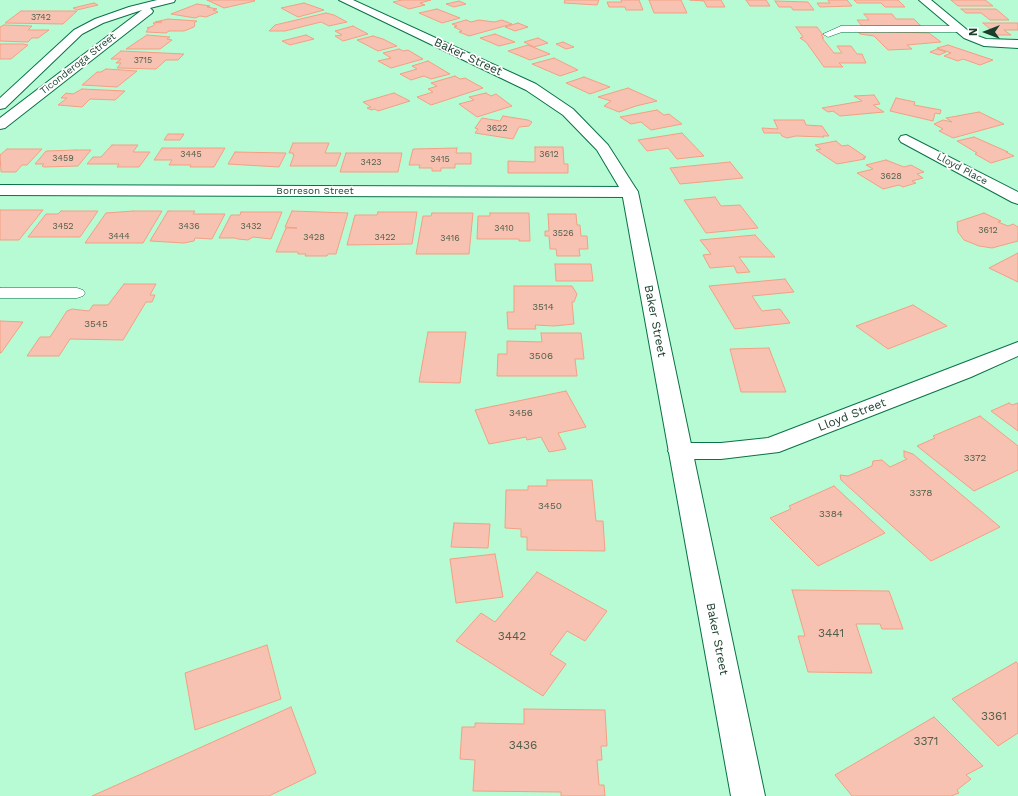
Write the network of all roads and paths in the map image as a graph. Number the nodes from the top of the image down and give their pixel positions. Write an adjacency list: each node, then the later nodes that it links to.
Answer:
1 (170, 0): 4 (street, Ticonderoga Street)
2 (344, 0): 12 (street, Baker Street)
3 (924, 0): 5 (street)
4 (157, 4): 8 (street, Ticonderoga Street); 9 (street, Ticonderoga Street)
5 (959, 29): 6 (lane); 7 (street)
6 (828, 34)
7 (1018, 44)
8 (0, 105)
9 (0, 125)
10 (906, 139): 13 (street, Lloyd Place)
11 (0, 190): 12 (street, Borreson Street)
12 (630, 192): 17 (street, Baker Street)
13 (1018, 199)
14 (0, 293): 15 (lane)
15 (77, 293)
16 (1018, 348): 17 (street, Lloyd Street)
17 (680, 451): 18 (street, Baker Street)
18 (748, 796)

